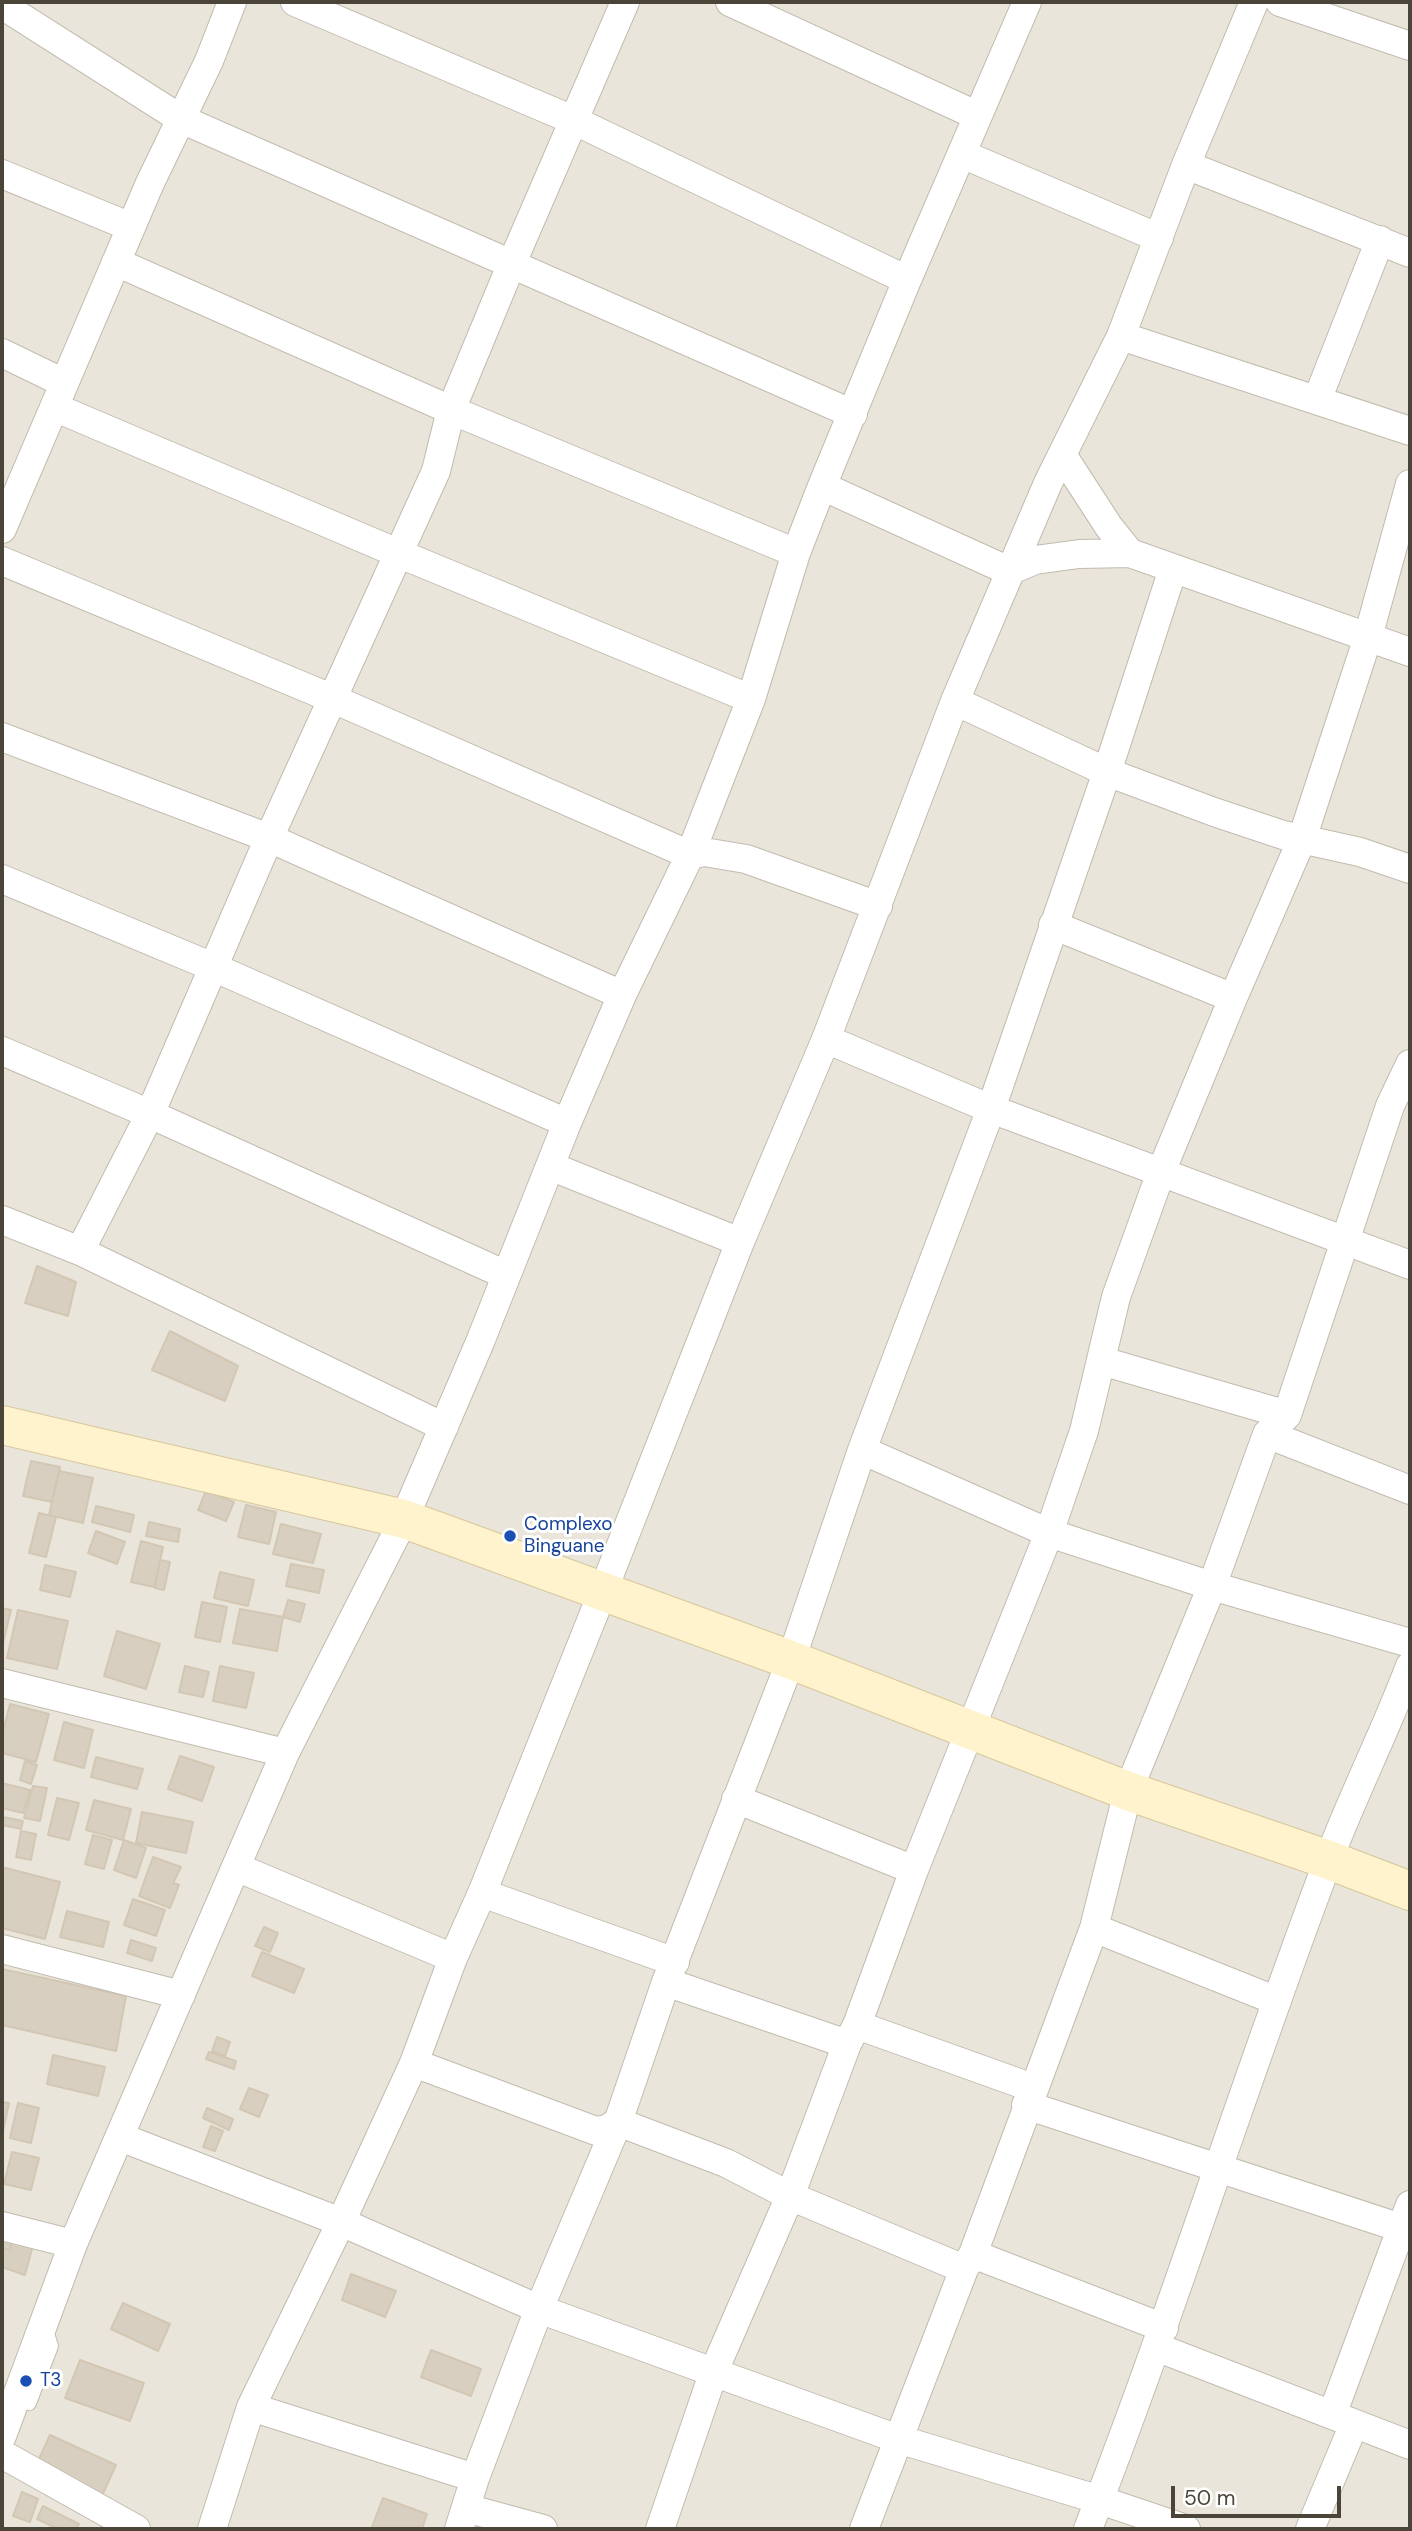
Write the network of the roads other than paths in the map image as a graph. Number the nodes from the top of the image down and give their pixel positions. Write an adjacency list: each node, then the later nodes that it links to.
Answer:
1 (232, 2): 11 (street)
2 (295, 2): 12 (street)
3 (625, 2): 12 (street)
4 (730, 2): 10 (street)
5 (1027, 2): 10 (street)
6 (1254, 2): 14 (street)
7 (1280, 2): 9 (street)
8 (2, 5): 11 (street)
9 (1410, 46)
10 (978, 116): 13 (street)
11 (181, 119): 16 (street); 21 (street)
12 (573, 120): 21 (street); 22 (street)
13 (962, 154): 17 (street); 22 (street)
14 (1186, 165): 17 (street); 18 (street)
15 (2, 174): 16 (street)
16 (131, 227): 20 (street)
17 (1159, 238): 23 (street)
18 (1380, 240): 19 (street); 26 (street)
19 (1410, 253)
20 (116, 261): 25 (street); 27 (street)
21 (512, 263): 27 (street); 28 (street)
22 (907, 280): 28 (street)
23 (1121, 336): 26 (street); 30 (street)
24 (2, 353): 25 (street)
25 (59, 395): 33 (street); 36 (street)
26 (1317, 400): 29 (street)
27 (451, 410): 34 (street); 36 (street)
28 (853, 414): 32 (street)
29 (1410, 431)
30 (1063, 456): 35 (street); 39 (street)
31 (1410, 484): 40 (street)
32 (822, 486): 34 (street); 39 (street)
33 (2, 526)
34 (796, 553): 43 (street)
35 (1130, 553): 38 (street); 39 (street)
36 (400, 554): 42 (street); 43 (street)
37 (2, 561): 42 (street)
38 (1173, 569): 40 (street); 46 (street)
39 (1009, 571): 44 (street)
40 (1368, 637): 41 (street); 48 (street)
41 (1410, 652)
42 (331, 698): 47 (street); 49 (street)
43 (751, 699): 49 (street)
44 (955, 701): 46 (street); 52 (street)
45 (2, 737): 47 (street)
46 (1107, 772): 48 (street); 53 (street)
47 (268, 838): 54 (street); 55 (street)
48 (1302, 839): 50 (street); 56 (street)
49 (690, 855): 52 (street); 55 (street)
50 (1410, 869)
51 (2, 879): 54 (street)
52 (878, 906): 57 (street)
53 (1053, 925): 56 (street); 60 (street)
54 (213, 967): 61 (street); 62 (street)
55 (622, 995): 62 (street)
56 (1233, 998): 64 (street)
57 (826, 1039): 60 (street); 67 (street)
58 (2, 1051): 61 (street)
59 (1410, 1064): 66 (street)
60 (991, 1110): 64 (street); 75 (street)
61 (150, 1114): 68 (street); 70 (street)
62 (567, 1124): 63 (street)
63 (550, 1166): 67 (street); 70 (street)
64 (1161, 1172): 66 (street); 71 (street)
65 (2, 1220): 68 (street)
66 (1344, 1240): 69 (street); 73 (street)
67 (740, 1242): 80 (street)
68 (80, 1251): 74 (street)
69 (1410, 1265)
70 (506, 1275): 74 (street)
71 (1102, 1361): 73 (street); 78 (street)
72 (2, 1425): 77 (street)
73 (1277, 1425): 76 (street); 79 (street)
74 (444, 1427): 77 (street)
75 (862, 1450): 78 (street); 81 (street)
76 (1410, 1490)
77 (404, 1519): 80 (street); 85 (street)
78 (1049, 1533): 79 (street); 84 (street)
79 (1212, 1586): 82 (street); 86 (street)
80 (603, 1591): 81 (street); 92 (street)
81 (791, 1661): 84 (street); 87 (street)
82 (1410, 1662): 88 (street)
83 (2, 1683): 85 (street)
84 (971, 1729): 86 (street); 90 (street)
85 (285, 1753): 89 (street)
86 (1128, 1791): 88 (street); 93 (street)
87 (736, 1799): 90 (street); 96 (street)
88 (1329, 1860): 91 (street); 98 (street)
89 (236, 1867): 95 (street); 97 (street)
90 (914, 1870): 99 (street)
91 (1410, 1891)
92 (482, 1893): 95 (street); 96 (street)
93 (1094, 1928): 98 (street); 101 (street)
94 (2, 1950): 97 (street)
95 (453, 1958): 100 (street)
96 (670, 1972): 99 (street); 102 (street)
97 (181, 1995): 103 (street)
98 (1277, 2001): 104 (street)
99 (852, 2035): 101 (street); 105 (street)
100 (414, 2063): 102 (street); 107 (street)
101 (1030, 2096): 104 (street); 110 (street)
102 (618, 2122): 105 (street); 111 (street)
103 (120, 2137): 107 (street); 109 (street)
104 (1217, 2166): 106 (street); 112 (street)
105 (790, 2196): 110 (street); 113 (street)
106 (1407, 2221): 115 (street)
107 (341, 2222): 111 (street); 114 (street)
108 (2, 2226): 109 (street)
109 (73, 2244): 116 (street)
110 (968, 2261): 112 (street); 117 (street)
111 (539, 2309): 113 (street); 120 (street)
112 (1160, 2338): 115 (street); 121 (street)
113 (714, 2371): 117 (street); 126 (street)
114 (251, 2407): 120 (street); 124 (street)
115 (1343, 2420): 118 (street); 130 (street)
116 (2, 2435)
117 (898, 2439): 121 (street); 127 (street)
118 (1410, 2445)
119 (2, 2454): 123 (street)
120 (475, 2478): 122 (street)
121 (1100, 2500): 128 (street); 129 (street)
122 (462, 2519): 125 (street)
123 (136, 2529)
124 (212, 2529)
125 (543, 2529)
126 (660, 2529)
127 (864, 2529)
128 (1088, 2529)
129 (1186, 2529)
130 (1310, 2529)

